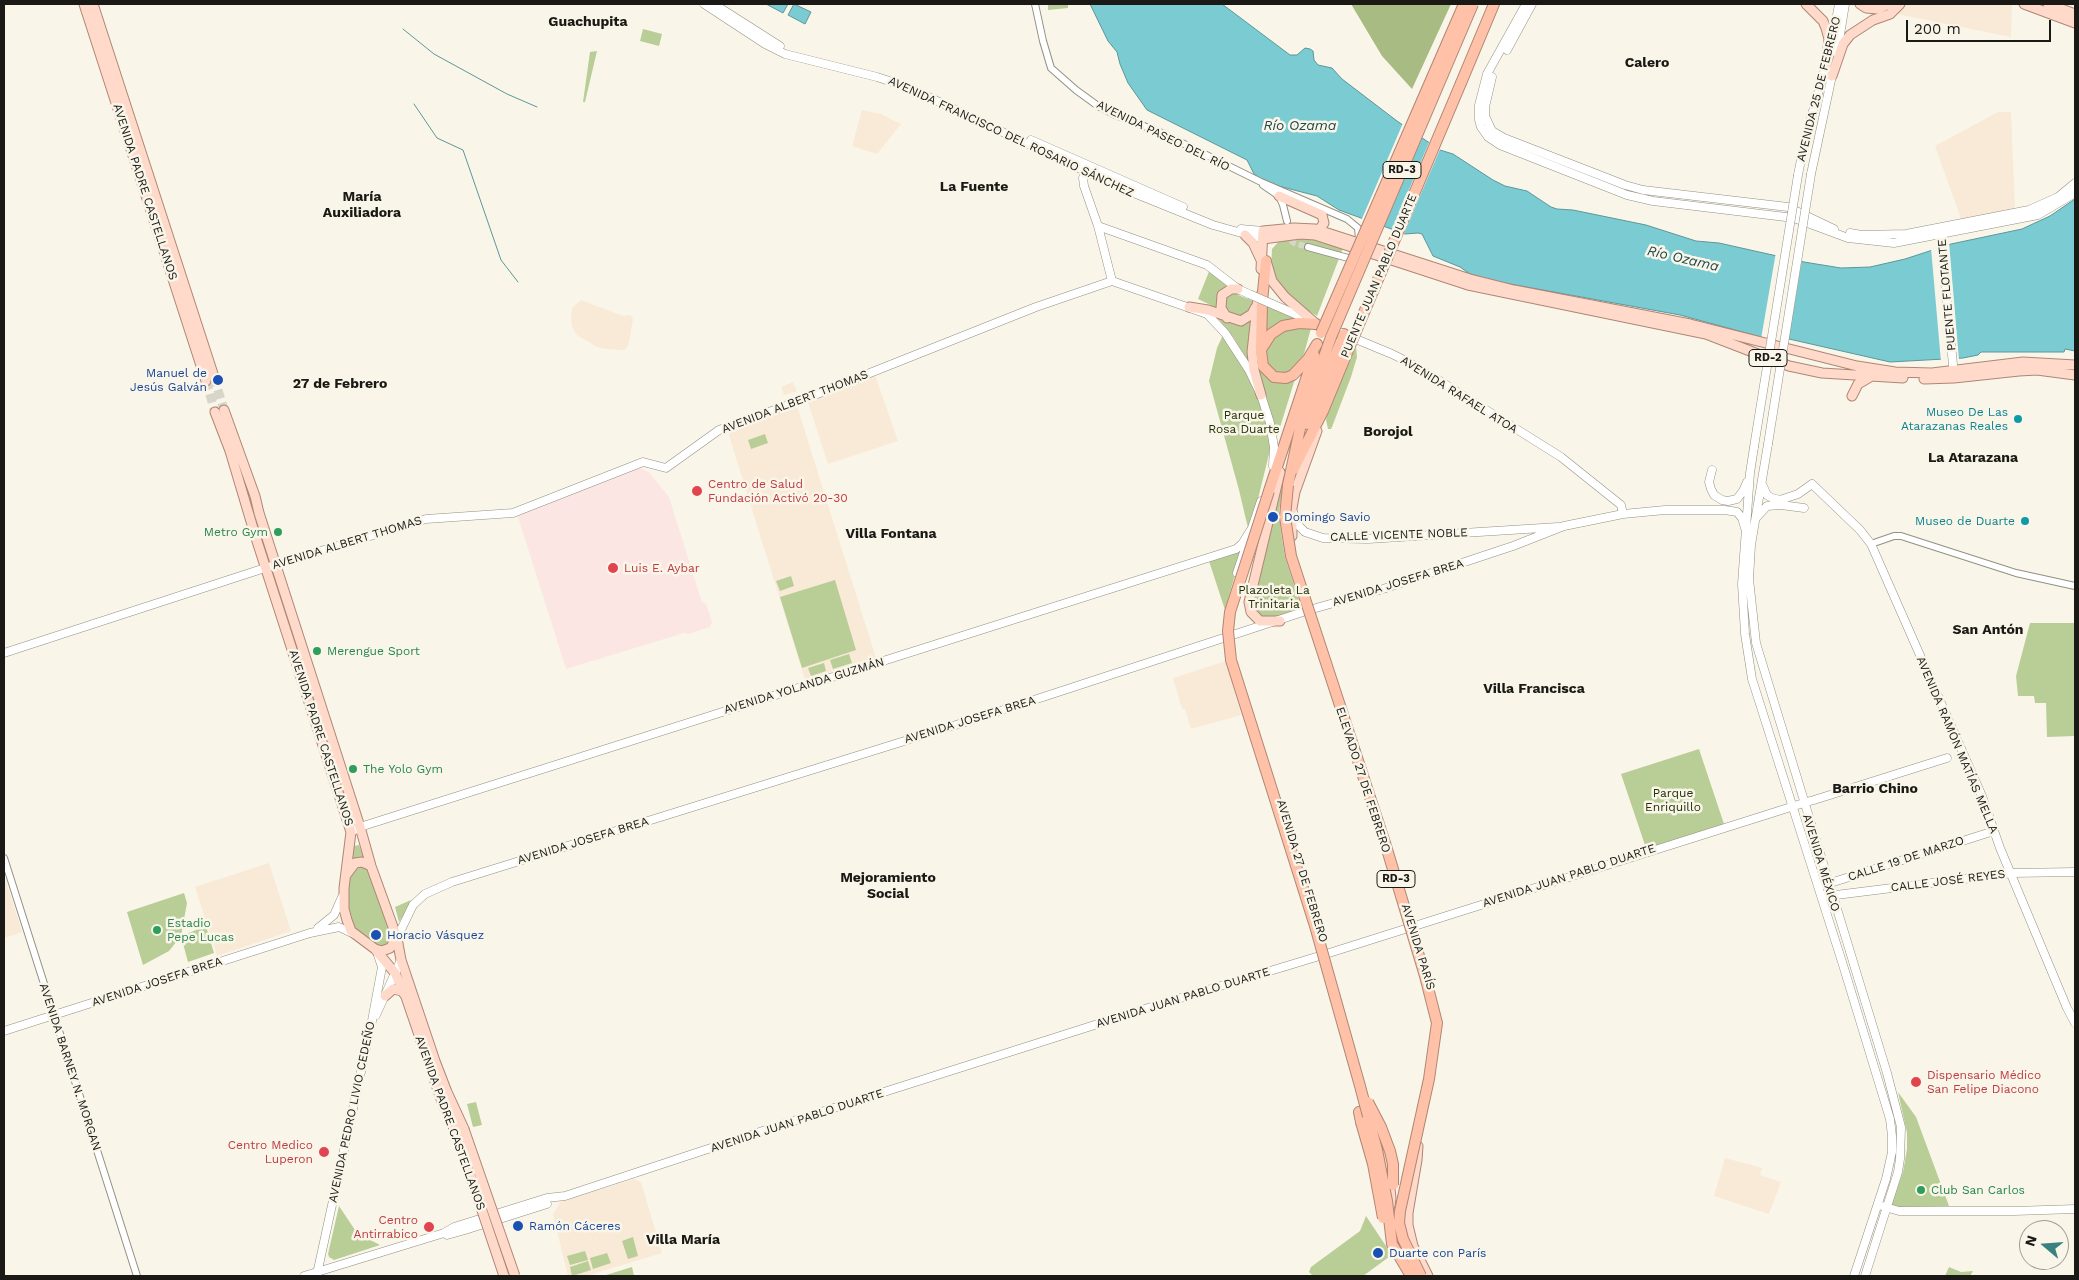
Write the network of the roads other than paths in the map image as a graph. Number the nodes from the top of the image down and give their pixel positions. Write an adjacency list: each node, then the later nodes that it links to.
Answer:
1 (84, 4): 2 (main road, AVENIDA PADRE CASTELLANOS)
2 (93, 4)
3 (704, 4): 23 (main road, AVENIDA FRANCISCO DEL ROSARIO SÁNCHEZ)
4 (714, 4): 23 (main road, AVENIDA FRANCISCO DEL ROSARIO SÁNCHEZ)
5 (1035, 4): 24 (street, AVENIDA PASEO DEL RÍO)
6 (1464, 4): 44 (highway, RD-3, bridge)
7 (1473, 4): 44 (highway, RD-3, bridge)
8 (1494, 4): 56 (highway, PUENTE JUAN PABLO DUARTE / RD-3, bridge)
9 (1526, 4): 30 (main road)
10 (1532, 4): 30 (main road)
11 (1806, 4): 21 (main road)
12 (1840, 4): 21 (main road, AVENIDA 25 DE FEBRERO)
13 (1845, 4): 22 (main road, AVENIDA 25 DE FEBRERO)
14 (1860, 4): 15 (main road)
15 (1889, 4)
16 (1900, 4): 22 (main road)
17 (2024, 4): 20 (main road)
18 (2048, 4): 19 (main road)
19 (2075, 14)
20 (2075, 22)
21 (1826, 66): 59 (main road, AVENIDA 25 DE FEBRERO, bridge)
22 (1832, 76): 58 (main road, AVENIDA 25 DE FEBRERO, bridge)
23 (1086, 169): 29 (main road); 32 (main road, AVENIDA FRANCISCO DEL ROSARIO SÁNCHEZ); 33 (main road, AVENIDA FRANCISCO DEL ROSARIO SÁNCHEZ)
24 (1260, 182): 27 (street, AVENIDA PASEO DEL RÍO); 34 (street, AVENIDA PASEO DEL RÍO)
25 (2075, 182): 30 (main road)
26 (2075, 193): 30 (main road)
27 (1278, 196): 28 (street); 31 (main road)
28 (1287, 221)
29 (1098, 226): 38 (main road); 40 (main road, AVENIDA RAFAEL ATOA)
30 (1940, 231): 51 (main road, PUENTE FLOTANTE)
31 (1317, 232): 33 (main road); 34 (main road)
32 (1245, 235): 33 (main road, AVENIDA FRANCISCO DEL ROSARIO SÁNCHEZ); 37 (main road)
33 (1266, 235): 37 (main road)
34 (1358, 246): 36 (main road)
35 (1308, 247): 36 (street)
36 (1367, 249): 39 (main road)
37 (1264, 262): 41 (main road); 44 (main road); 47 (highway)
38 (1112, 282): 42 (main road); 74 (main road, AVENIDA ALBERT THOMAS)
39 (1469, 282): 48 (main road, RD-2); 50 (main road, RD-2)
40 (1238, 289): 43 (main road); 44 (main road, AVENIDA RAFAEL ATOA, bridge)
41 (1258, 301): 43 (main road); 54 (main road)
42 (1189, 307): 43 (main road); 54 (main road)
43 (1227, 318)
44 (1323, 331): 45 (main road, AVENIDA RAFAEL ATOA); 46 (highway, RD-3); 47 (highway); 60 (highway, RD-3)
45 (1344, 334): 60 (highway); 68 (main road, AVENIDA RAFAEL ATOA)
46 (1318, 344): 47 (highway); 57 (highway, RD-3)
47 (1261, 352)
48 (1815, 355): 50 (main road); 51 (main road, RD-2)
49 (2075, 365): 51 (main road, RD-2)
50 (1808, 370): 53 (main road, RD-2)
51 (1954, 370): 52 (main road, RD-2); 53 (main road, RD-2)
52 (2075, 375)
53 (1875, 376): 55 (main road)
54 (1261, 395): 60 (main road)
55 (1852, 396)
56 (1323, 411): 64 (highway, PUENTE JUAN PABLO DUARTE); 66 (main road)
57 (1289, 433): 60 (main road); 63 (highway, RD-3)
58 (1768, 444): 65 (main road, AVENIDA MÉXICO)
59 (1754, 447): 62 (main road, AVENIDA MÉXICO)
60 (1281, 466): 63 (highway); 64 (highway, RD-3); 72 (main road); 78 (main road); 79 (main road, AVENIDA 27 DE FEBRERO)
61 (1712, 470): 62 (main road)
62 (1750, 474): 71 (main road, AVENIDA MÉXICO)
63 (1272, 480): 111 (highway, RD-3, bridge)
64 (1288, 481): 126 (highway, ELEVADO 27 DE FEBRERO / RD-3, bridge)
65 (1761, 482): 69 (main road, AVENIDA MÉXICO); 73 (main road, AVENIDA RAMÓN MATÍAS MELLA)
66 (1292, 508): 70 (main road, CALLE VICENTE NOBLE); 77 (main road, AVENIDA PARÍS / RD-3)
67 (1804, 508): 69 (main road)
68 (1623, 514): 70 (main road); 71 (main road)
69 (1755, 520): 82 (main road, AVENIDA MÉXICO)
70 (1564, 526): 77 (main road, AVENIDA JOSEFA BREA)
71 (1745, 528): 83 (main road, AVENIDA MÉXICO)
72 (1250, 531): 79 (main road); 84 (main road, AVENIDA YOLANDA GUZMÁN)
73 (1870, 544): 76 (street); 81 (main road, AVENIDA RAMÓN MATÍAS MELLA)
74 (275, 566): 75 (main road, AVENIDA ALBERT THOMAS); 75 (main road, AVENIDA PADRE CASTELLANOS); 84 (main road, AVENIDA PADRE CASTELLANOS)
75 (265, 568): 80 (main road, AVENIDA ALBERT THOMAS); 86 (main road, AVENIDA PADRE CASTELLANOS)
76 (2075, 586)
77 (1309, 610): 78 (main road, AVENIDA JOSEFA BREA); 97 (main road, AVENIDA PARÍS / RD-3)
78 (1280, 621): 79 (main road, AVENIDA JOSEFA BREA)
79 (1228, 637): 100 (main road, AVENIDA JOSEFA BREA); 102 (main road, AVENIDA 27 DE FEBRERO / RD-3)
80 (4, 653)
81 (1962, 753): 82 (main road, AVENIDA JUAN PABLO DUARTE); 85 (main road, AVENIDA RAMÓN MATÍAS MELLA)
82 (1809, 801): 83 (main road, AVENIDA JUAN PABLO DUARTE); 92 (main road, AVENIDA MÉXICO)
83 (1792, 806): 93 (main road, AVENIDA MÉXICO); 97 (main road, AVENIDA JUAN PABLO DUARTE)
84 (360, 827): 86 (main road, AVENIDA YOLANDA GUZMÁN); 88 (main road, AVENIDA PADRE CASTELLANOS)
85 (1994, 831): 90 (main road, AVENIDA RAMÓN MATÍAS MELLA); 92 (main road, CALLE 19 DE MARZO)
86 (351, 832): 91 (main road, AVENIDA PADRE CASTELLANOS)
87 (4, 858): 107 (street, AVENIDA BARNEY N. MORGAN)
88 (371, 866): 91 (main road); 100 (main road, AVENIDA PADRE CASTELLANOS)
89 (2075, 872): 90 (main road, CALLE JOSÉ REYES)
90 (2012, 873): 96 (main road, CALLE JOSÉ REYES); 108 (main road, AVENIDA RAMÓN MATÍAS MELLA)
91 (345, 877): 94 (main road, AVENIDA PADRE CASTELLANOS)
92 (1828, 884): 93 (main road, CALLE 19 DE MARZO); 96 (main road, AVENIDA MÉXICO)
93 (1818, 887): 95 (main road, AVENIDA MÉXICO)
94 (344, 888): 98 (main road, AVENIDA JOSEFA BREA); 99 (main road, AVENIDA PADRE CASTELLANOS)
95 (1821, 896): 96 (main road, CALLE JOSÉ REYES); 116 (main road, AVENIDA MÉXICO)
96 (1831, 896): 117 (main road, AVENIDA MÉXICO)
97 (1412, 926): 102 (main road, AVENIDA JUAN PABLO DUARTE); 114 (main road, AVENIDA PARÍS / RD-3)
98 (310, 933): 99 (main road, AVENIDA JOSEFA BREA); 107 (main road, AVENIDA JOSEFA BREA)
99 (357, 935): 101 (main road, AVENIDA PADRE CASTELLANOS)
100 (397, 938): 101 (main road); 103 (main road, AVENIDA PADRE CASTELLANOS)
101 (375, 949): 104 (main road, AVENIDA PADRE CASTELLANOS); 109 (main road, AVENIDA PEDRO LIVIO CEDEÑO)
102 (1326, 954): 115 (main road, AVENIDA 27 DE FEBRERO / RD-3); 120 (main road, AVENIDA JUAN PABLO DUARTE)
103 (401, 960): 104 (main road); 113 (main road, AVENIDA PADRE CASTELLANOS)
104 (396, 973): 105 (main road); 106 (main road, AVENIDA PADRE CASTELLANOS)
105 (384, 996): 106 (main road); 109 (main road)
106 (406, 997): 113 (main road, AVENIDA PADRE CASTELLANOS)
107 (54, 1015): 110 (main road, AVENIDA JOSEFA BREA); 121 (street, AVENIDA BARNEY N. MORGAN)
108 (2075, 1023)
109 (371, 1026): 120 (main road, AVENIDA PEDRO LIVIO CEDEÑO)
110 (4, 1031)
111 (1360, 1086): 115 (highway, bridge); 119 (highway, RD-3, bridge)
112 (1360, 1117): 119 (highway, bridge)
113 (460, 1131): 123 (main road, AVENIDA PADRE CASTELLANOS, bridge); 124 (main road, AVENIDA PADRE CASTELLANOS, bridge)
114 (1415, 1156): 127 (highway, bridge)
115 (1391, 1198): 125 (main road, AVENIDA 27 DE FEBRERO / RD-3)
116 (1878, 1204): 117 (main road); 128 (main road, AVENIDA MÉXICO)
117 (1886, 1209): 118 (main road); 129 (main road, AVENIDA MÉXICO)
118 (2075, 1209)
119 (1392, 1244): 125 (highway, RD-3, bridge)
120 (317, 1274): 122 (main road)
121 (137, 1276)
122 (304, 1276)
123 (504, 1276)
124 (515, 1276)
125 (1409, 1276)
126 (1421, 1276)
127 (1426, 1276)
128 (1854, 1276)
129 (1865, 1276)

